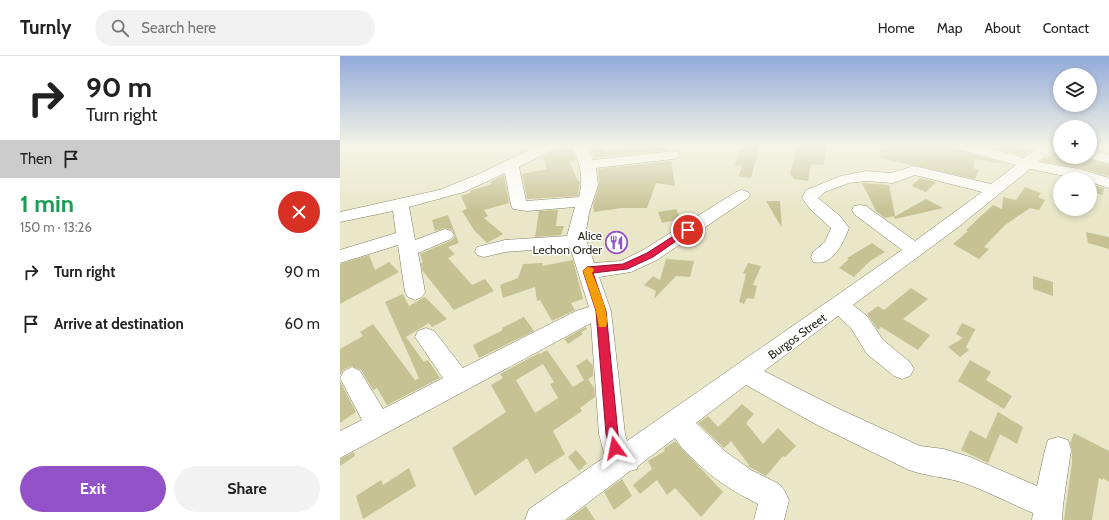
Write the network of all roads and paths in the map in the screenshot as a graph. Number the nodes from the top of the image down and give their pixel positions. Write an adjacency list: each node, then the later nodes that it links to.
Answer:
1 (503, 168): 10 (street)
2 (512, 168): 9 (street)
3 (587, 168): 9 (street)
4 (1023, 168): 7 (street, Burgos Street)
5 (1047, 168): 6 (street)
6 (1109, 183)
7 (994, 190): 16 (street, Burgos Street); 19 (street)
8 (742, 195): 20 (street)
9 (586, 201): 14 (street)
10 (400, 204): 12 (street); 15 (street)
11 (860, 210): 16 (street)
12 (340, 217)
13 (445, 235): 15 (street)
14 (577, 241): 17 (street); 20 (street)
15 (407, 242): 18 (street); 21 (street)
16 (914, 250): 22 (street, Burgos Street)
17 (484, 251)
18 (340, 257)
19 (820, 257)
20 (587, 271): 23 (street)
21 (415, 292)
22 (839, 305): 25 (street); 26 (street, Burgos Street)
23 (601, 311): 28 (street); 33 (street)
24 (426, 337): 28 (street)
25 (902, 369)
26 (745, 373): 29 (street, Burgos Street); 34 (street)
27 (352, 378): 30 (street)
28 (459, 381): 30 (street)
29 (680, 420): 33 (street, Burgos Street); 36 (street)
30 (378, 425): 31 (street)
31 (340, 445)
32 (1058, 450): 34 (street)
33 (627, 459): 35 (street, Burgos Street)
34 (1047, 512)
35 (540, 520)
36 (769, 520)

